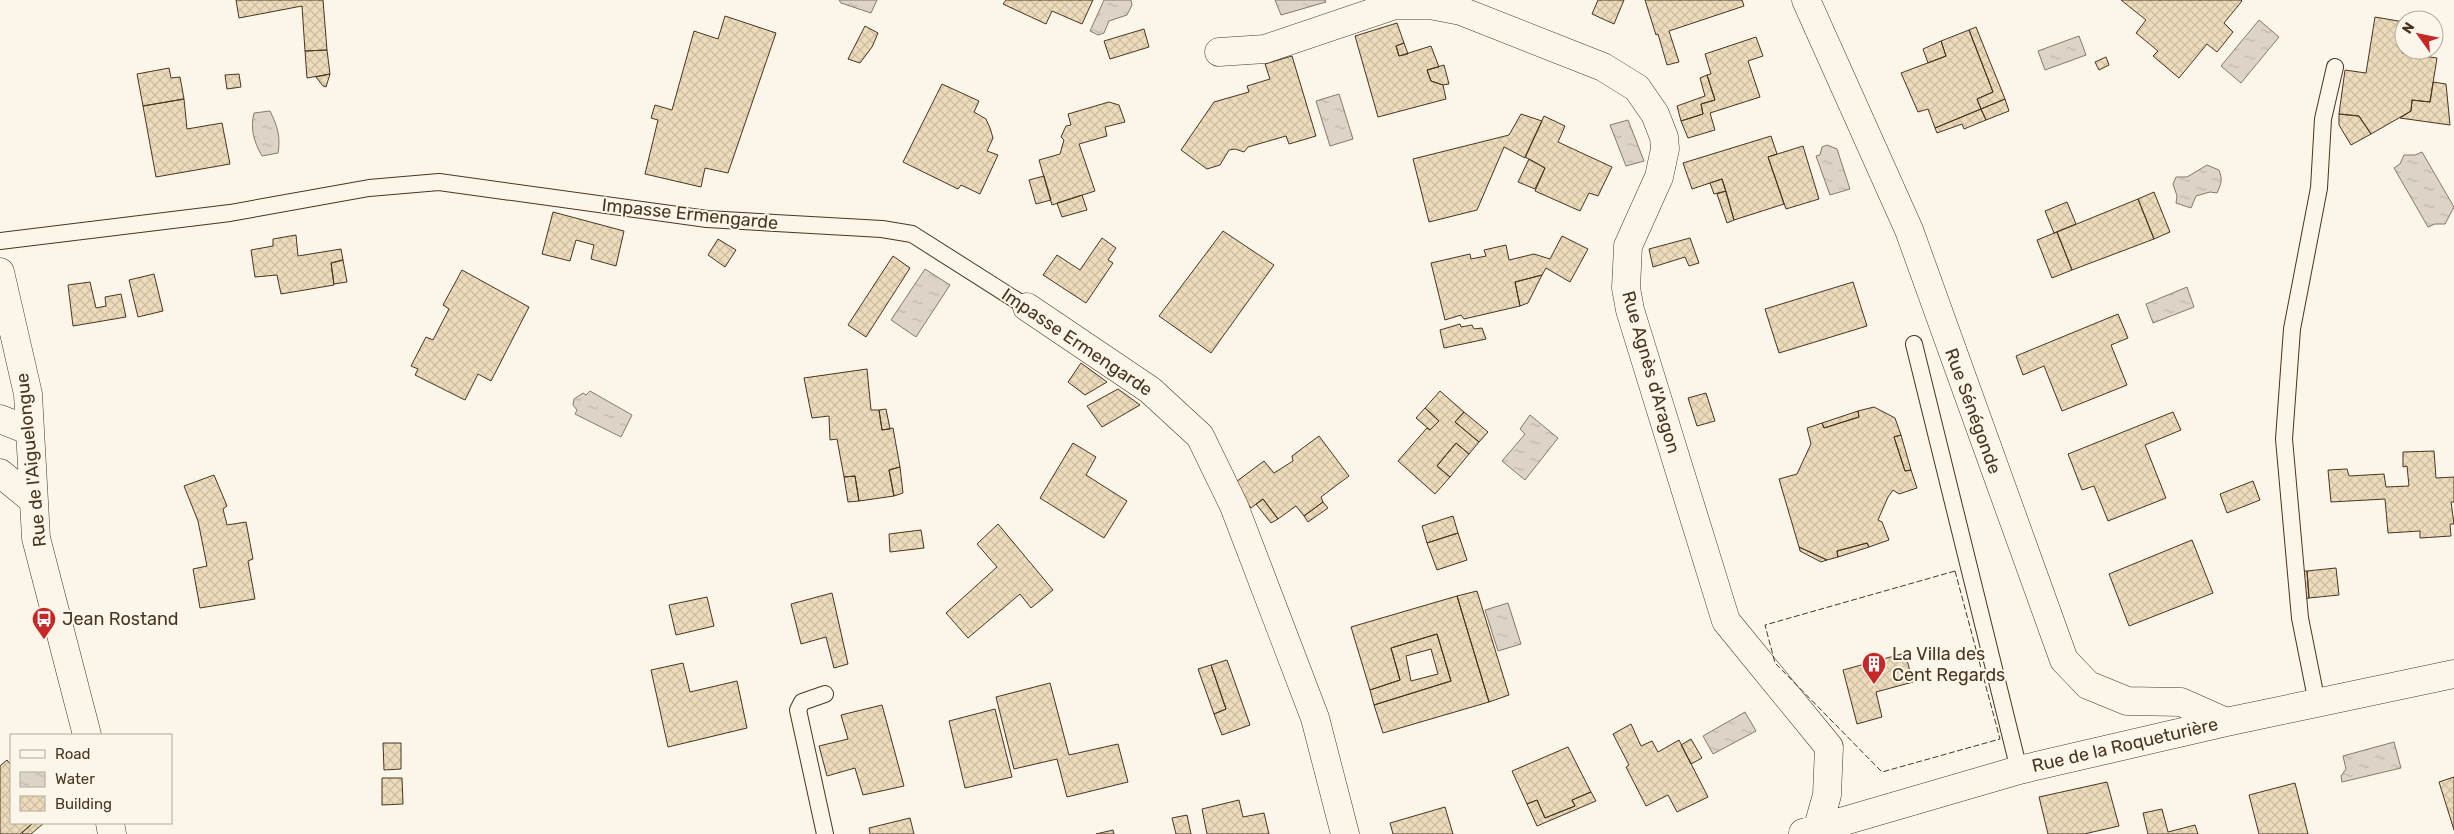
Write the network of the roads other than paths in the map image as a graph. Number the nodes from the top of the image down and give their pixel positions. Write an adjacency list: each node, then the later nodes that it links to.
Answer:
1 (1806, 0): 15 (street, Rue Sénégonde)
2 (1219, 52): 18 (street, Rue Agnès d'Aragon)
3 (2335, 67): 14 (lane)
4 (0, 241): 6 (lane, Impasse Ermengarde)
5 (0, 272): 9 (street, Rue de l'Aiguelongue)
6 (1027, 307): 20 (street, Impasse Ermengarde)
7 (1914, 344): 17 (lane)
8 (0, 420): 9 (street)
9 (30, 431): 11 (street, Rue de l'Aiguelongue)
10 (0, 473): 11 (street)
11 (33, 500): 16 (street, Rue de l'Aiguelongue)
12 (2454, 674): 14 (street, Rue de la Roqueturière)
13 (824, 694): 19 (lane)
14 (2317, 702): 15 (street, Rue de la Roqueturière)
15 (2226, 722): 17 (street, Rue de la Roqueturière)
16 (87, 734)
17 (2019, 770): 18 (street, Rue de la Roqueturière)
18 (1811, 832)
19 (825, 834)
20 (1345, 834)

